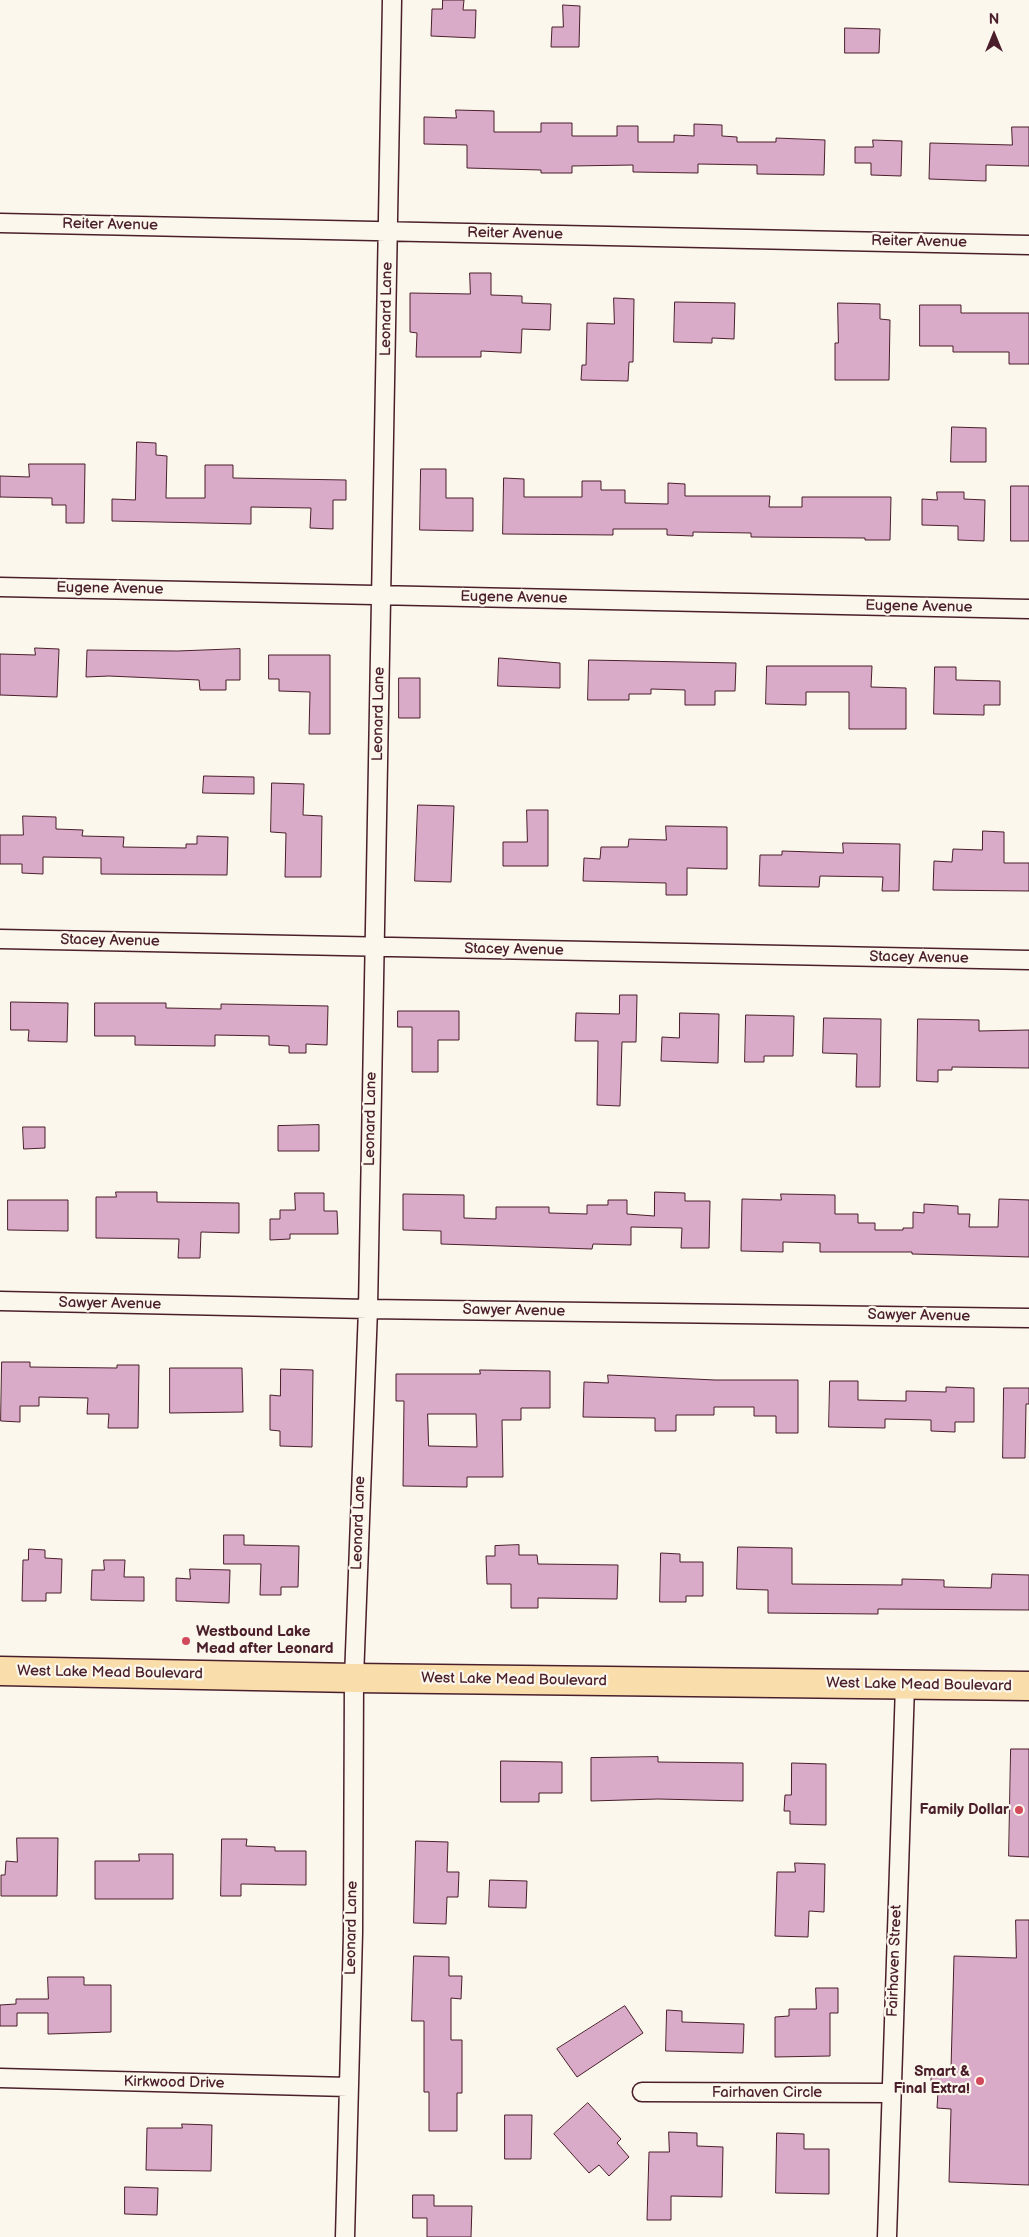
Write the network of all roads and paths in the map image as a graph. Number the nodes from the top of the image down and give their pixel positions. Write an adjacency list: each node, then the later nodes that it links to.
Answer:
1 (392, 0): 3 (street, Leonard Lane)
2 (0, 223): 3 (street, Reiter Avenue)
3 (388, 231): 4 (street, Reiter Avenue); 6 (street, Leonard Lane)
4 (1029, 245)
5 (0, 587): 6 (street, Eugene Avenue)
6 (381, 596): 7 (street, Eugene Avenue); 9 (street, Leonard Lane)
7 (1029, 609)
8 (0, 939): 9 (street, Stacey Avenue)
9 (374, 947): 10 (street, Stacey Avenue); 12 (street, Leonard Lane)
10 (1029, 960)
11 (0, 1301): 12 (street, Sawyer Avenue)
12 (368, 1309): 13 (street, Sawyer Avenue); 15 (street, Leonard Lane)
13 (1029, 1318)
14 (0, 1671): 15 (main road, West Lake Mead Boulevard)
15 (354, 1678): 16 (main road, West Lake Mead Boulevard); 19 (street, Leonard Lane)
16 (905, 1685): 17 (main road, West Lake Mead Boulevard); 21 (street, Fairhaven Street)
17 (1029, 1686)
18 (0, 2078): 19 (street, Kirkwood Drive)
19 (348, 2087): 22 (street, Leonard Lane)
20 (642, 2092): 21 (street, Fairhaven Circle)
21 (891, 2093): 23 (street, Fairhaven Street)
22 (345, 2237)
23 (887, 2237)

